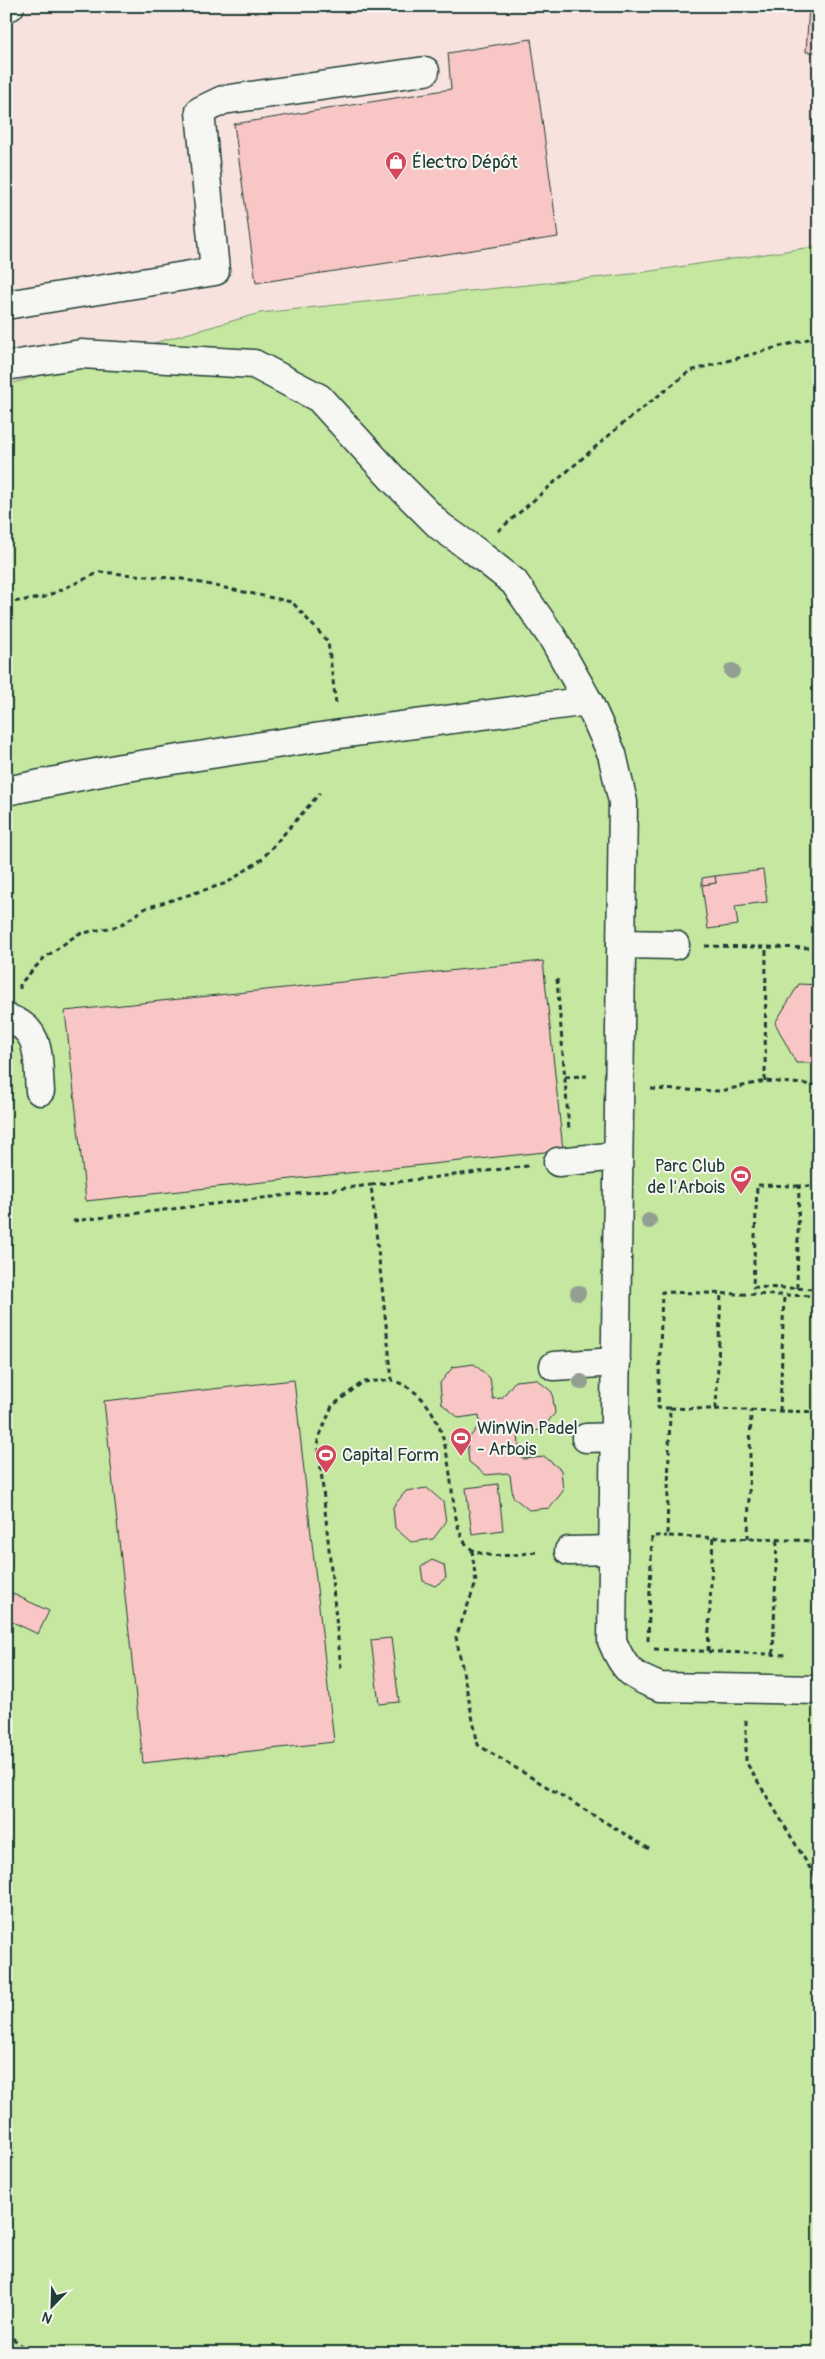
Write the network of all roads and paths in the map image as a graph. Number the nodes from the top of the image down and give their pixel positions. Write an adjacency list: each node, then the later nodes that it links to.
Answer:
1 (425, 71): 2 (street)
2 (6, 305)
3 (819, 336): 5 (path)
4 (6, 366): 5 (street)
5 (475, 551): 7 (street)
6 (6, 603): 8 (path)
7 (588, 701): 8 (street); 11 (street)
8 (340, 734): 9 (street)
9 (6, 791)
10 (320, 793): 16 (path)
11 (621, 944): 12 (street); 20 (street)
12 (675, 946): 13 (path)
13 (766, 947): 14 (path); 18 (path)
14 (819, 948)
15 (558, 980): 17 (path)
16 (13, 1020): 21 (street)
17 (565, 1077): 20 (path); 23 (path)
18 (764, 1082): 19 (path); 20 (path)
19 (819, 1085)
20 (619, 1089): 22 (street)
21 (40, 1092)
22 (618, 1156): 23 (street); 33 (street)
23 (564, 1161): 24 (path)
24 (371, 1185): 27 (path); 35 (path)
25 (800, 1186): 26 (path); 28 (path); 28 (path)
26 (819, 1187)
27 (73, 1221)
28 (796, 1288): 29 (path)
29 (819, 1289)
30 (721, 1293): 31 (path); 36 (path); 37 (path)
31 (784, 1295): 32 (path); 39 (path)
32 (819, 1296)
33 (616, 1362): 34 (street); 41 (street)
34 (554, 1366)
35 (392, 1380): 48 (path); 54 (path)
36 (670, 1408): 37 (path); 43 (path)
37 (716, 1410): 38 (path)
38 (751, 1410): 39 (path); 45 (path)
39 (780, 1411): 40 (path)
40 (819, 1412)
41 (615, 1437): 42 (street); 49 (street)
42 (586, 1438)
43 (667, 1536): 44 (path); 51 (path)
44 (713, 1537): 45 (path); 51 (path)
45 (748, 1538): 46 (path)
46 (777, 1539): 47 (path); 52 (path)
47 (819, 1540)
48 (472, 1550): 50 (path); 57 (path)
49 (614, 1550): 50 (street); 55 (street)
50 (569, 1551)
51 (708, 1651): 52 (path)
52 (773, 1654): 53 (path)
53 (790, 1656)
54 (341, 1668)
55 (746, 1690): 56 (street); 58 (path)
56 (819, 1690)
57 (651, 1850)
58 (819, 1883)
59 (6, 2332): 60 (path)
60 (29, 2353)

